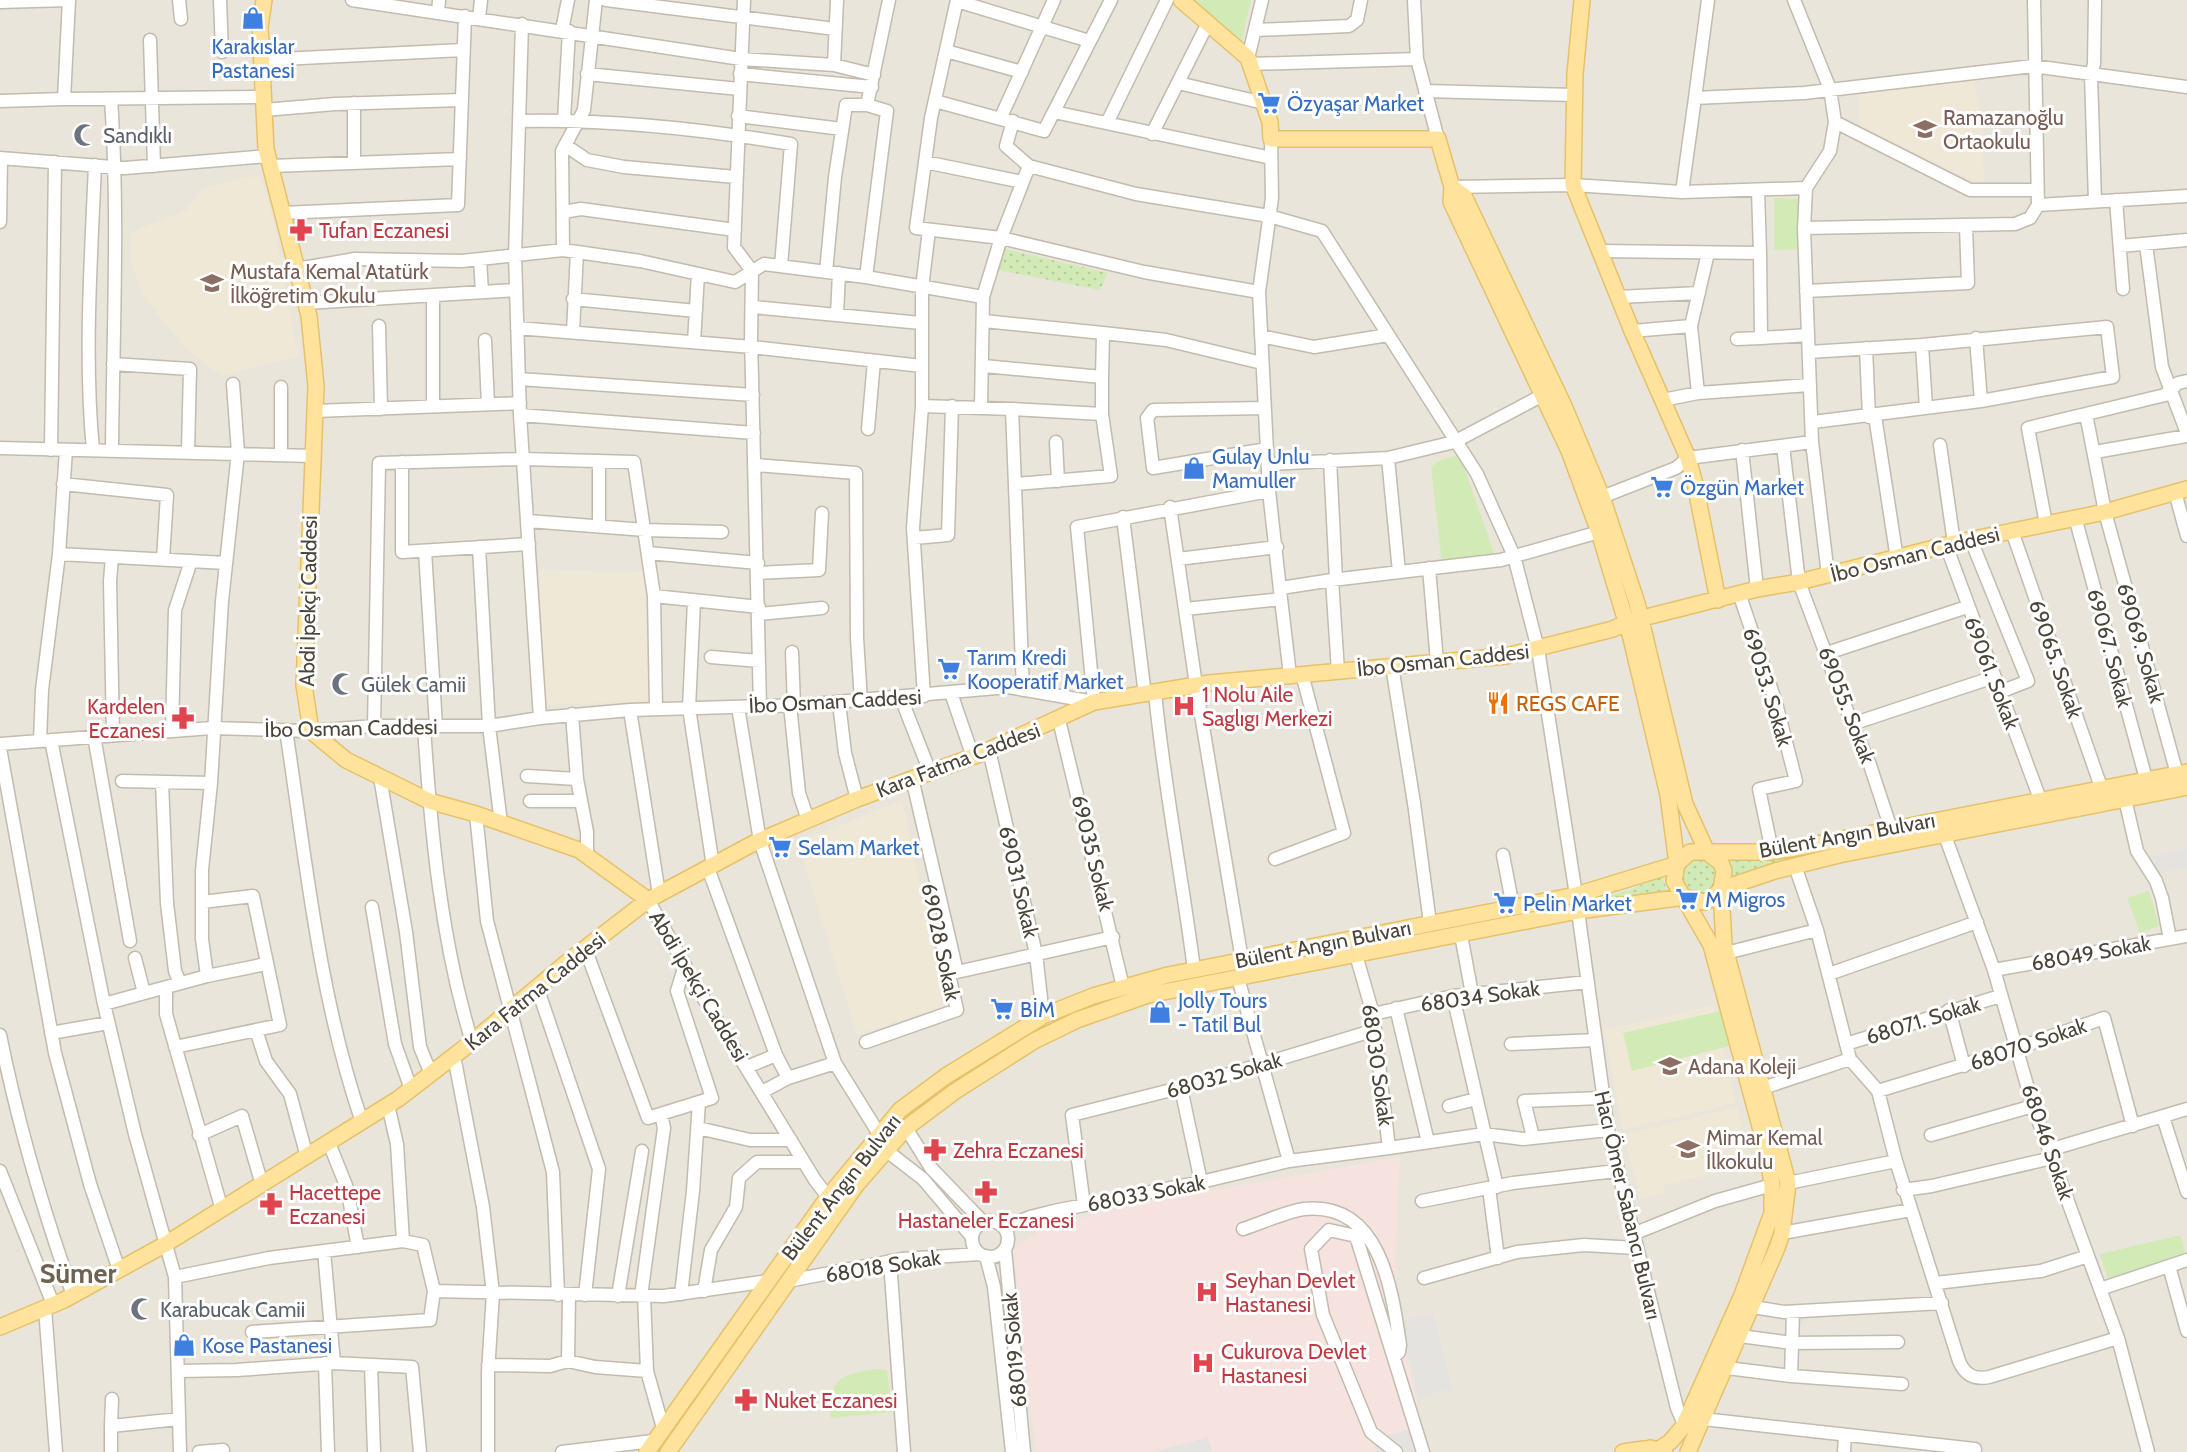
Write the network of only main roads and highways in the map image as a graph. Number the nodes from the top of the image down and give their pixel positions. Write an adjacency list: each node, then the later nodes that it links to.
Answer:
1 (264, 0): 14 (main road, Abdi İpekçi Caddesi)
2 (1181, 0): 4 (main road)
3 (1582, 0): 6 (main road)
4 (1452, 187): 7 (main road); 7 (main road)
5 (2181, 491): 6 (main road, İbo Osman Caddesi)
6 (1718, 600): 7 (main road, İbo Osman Caddesi)
7 (1634, 620): 8 (main road, İbo Osman Caddesi); 11 (main road); 12 (main road)
8 (1094, 702): 14 (main road, Kara Fatma Caddesi)
9 (2182, 773): 11 (main road, Bülent Angın Bulvarı)
10 (2187, 787): 13 (main road, Bülent Angın Bulvarı)
11 (1707, 852): 12 (main road, Bülent Angın Bulvarı); 13 (main road)
12 (1677, 864): 15 (main road); 17 (main road, Bülent Angın Bulvarı)
13 (1721, 889): 15 (main road, Bülent Angın Bulvarı); 21 (main road)
14 (653, 897): 16 (main road, Kara Fatma Caddesi)
15 (1685, 897): 18 (main road); 19 (main road, Bülent Angın Bulvarı)
16 (0, 1327)
17 (650, 1447)
18 (1652, 1451): 20 (main road)
19 (668, 1452)
20 (1623, 1452)
21 (1688, 1452)

